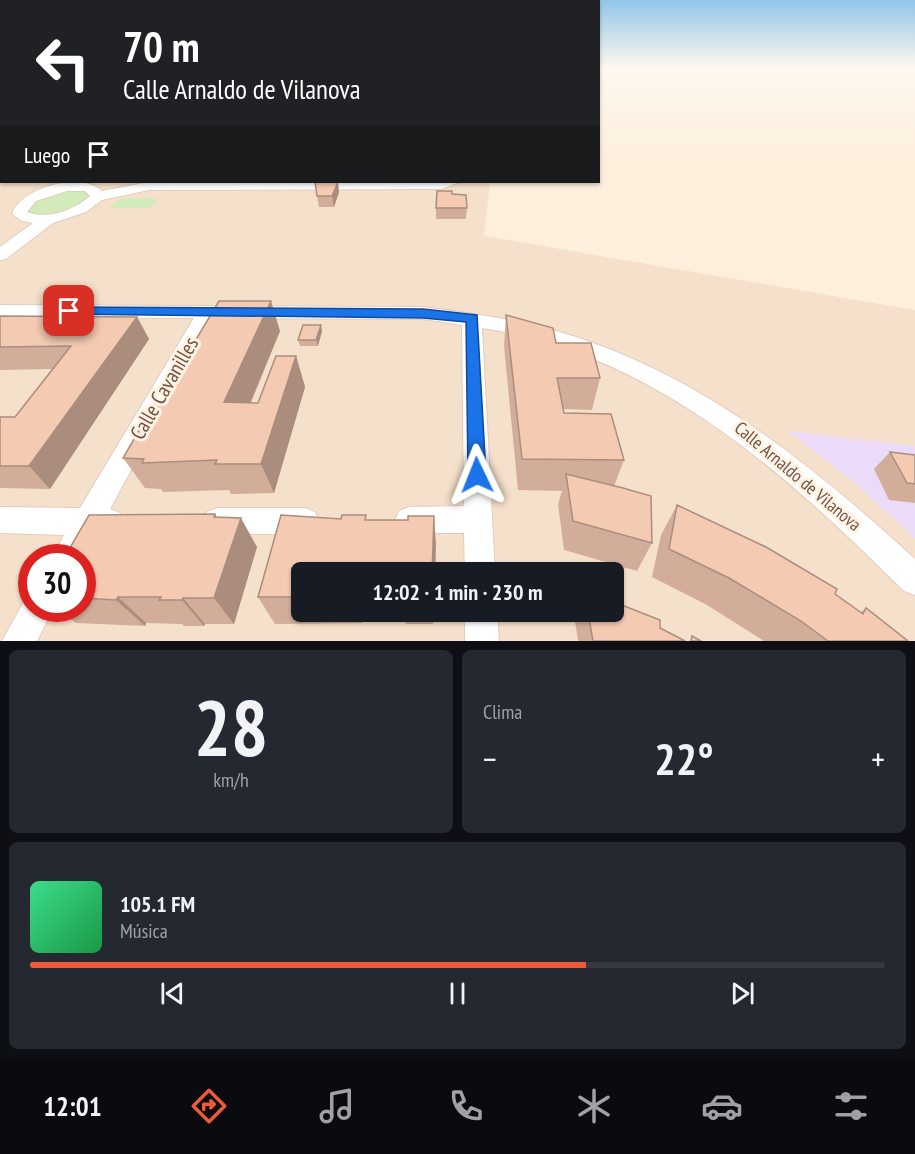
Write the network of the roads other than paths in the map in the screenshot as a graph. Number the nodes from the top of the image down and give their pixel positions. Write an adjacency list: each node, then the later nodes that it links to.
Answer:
1 (30, 183): 4 (street)
2 (449, 183): 3 (street)
3 (85, 188): 4 (street); 6 (street)
4 (40, 194): 5 (street)
5 (25, 218): 6 (street); 7 (street)
6 (50, 218): 8 (street)
7 (0, 243)
8 (0, 255)
9 (0, 310): 10 (street, Calle Arnaldo de Vilanova)
10 (207, 312): 11 (street, Calle Arnaldo de Vilanova); 16 (street, Calle Cavanilles)
11 (472, 318): 12 (street); 21 (street, Calle Arnaldo de Vilanova)
12 (479, 519): 15 (street); 20 (street)
13 (0, 520): 16 (street)
14 (336, 520): 18 (street)
15 (384, 520)
16 (87, 522): 17 (street); 19 (street, Calle Cavanilles)
17 (134, 522)
18 (194, 522)
19 (75, 544)
20 (480, 562)
21 (915, 580)
22 (30, 622): 24 (street)
23 (482, 622): 25 (street)
24 (19, 641)
25 (482, 641)

